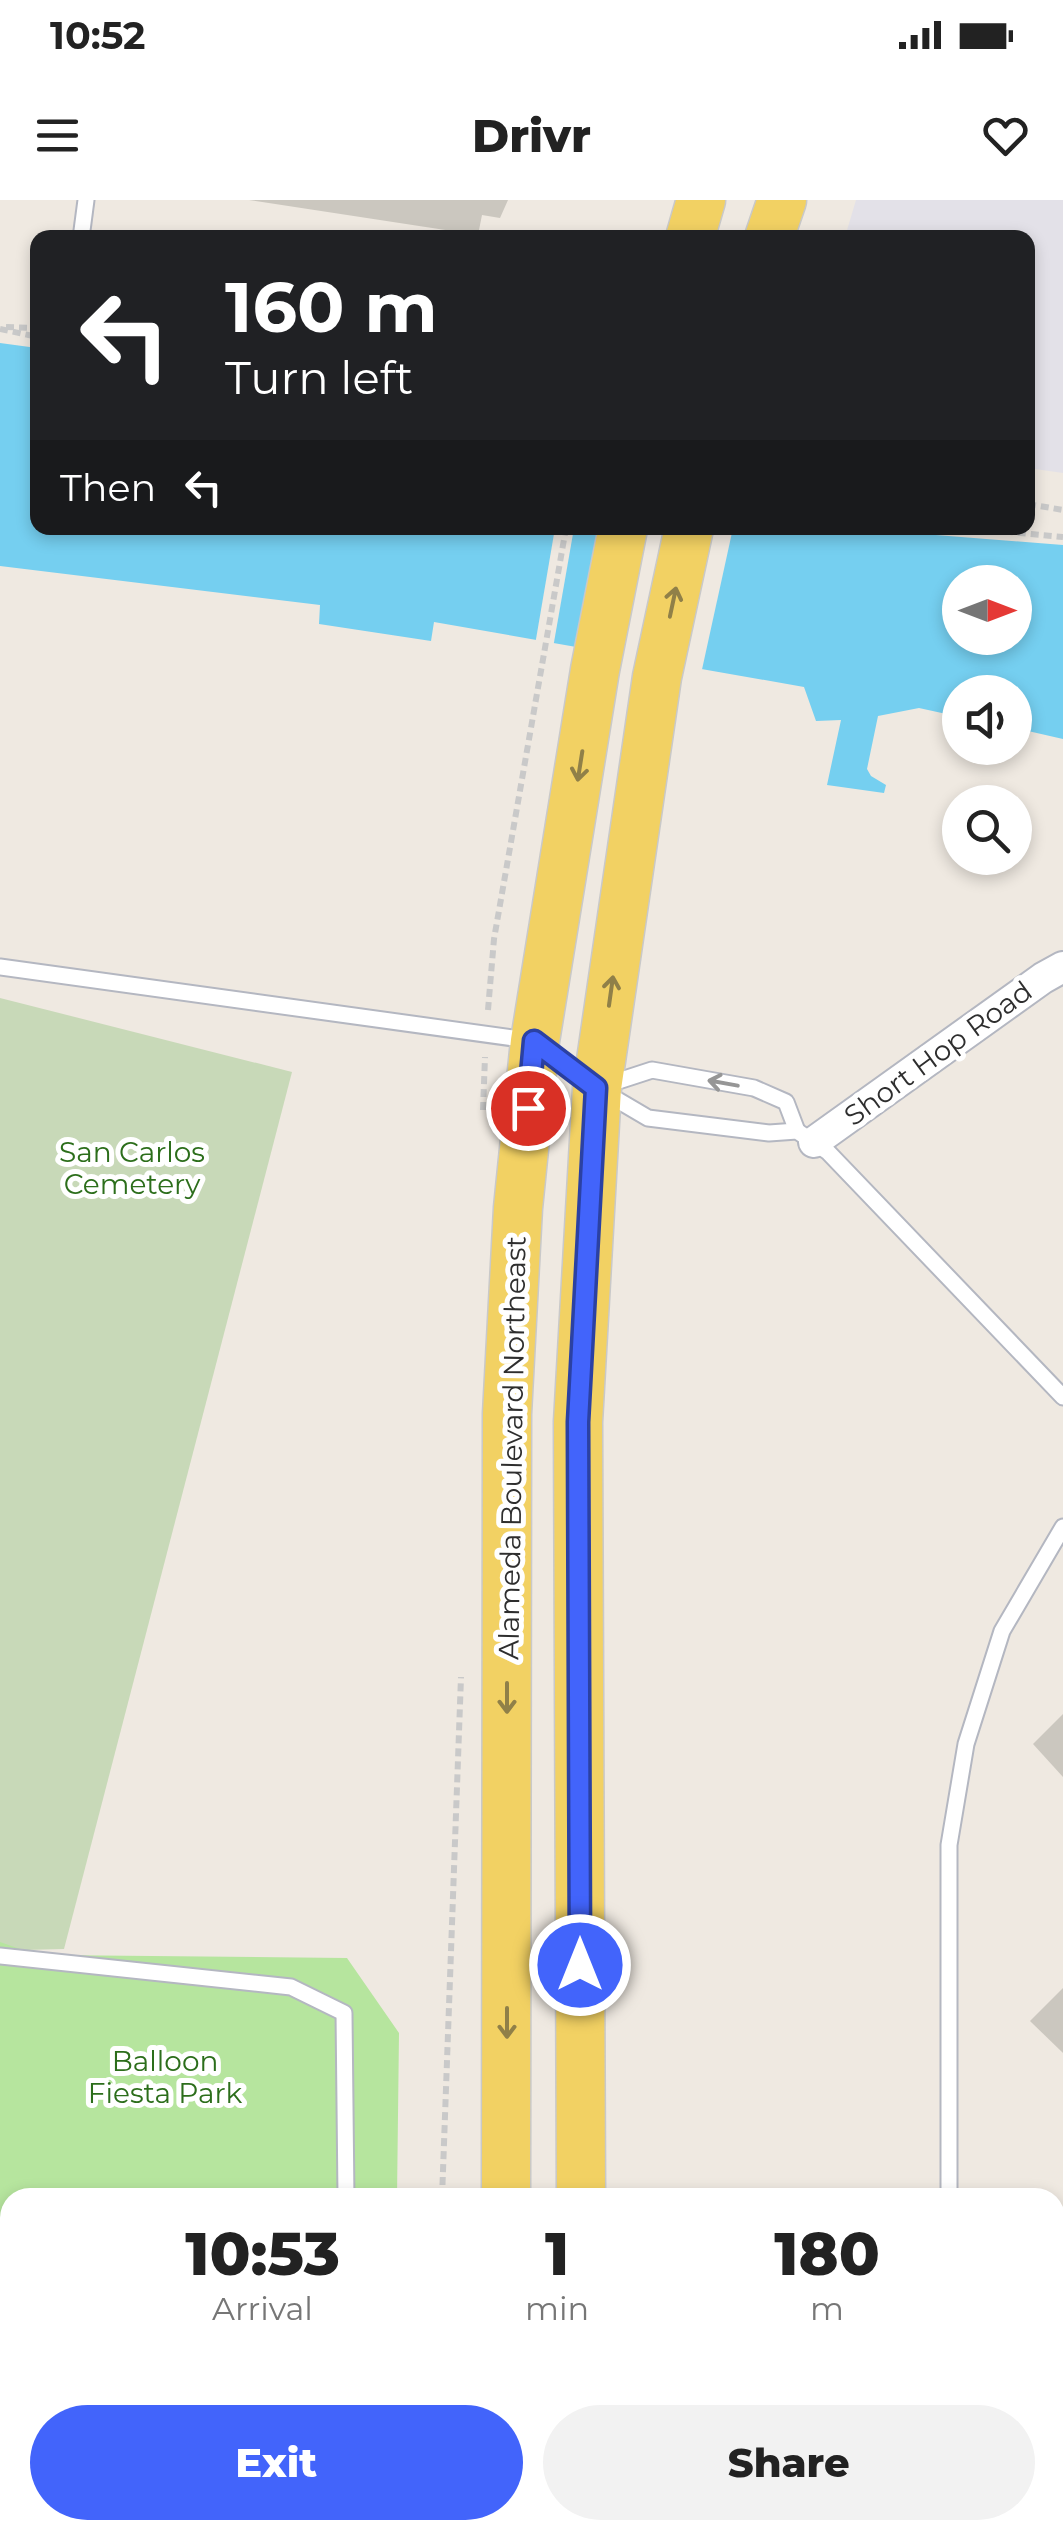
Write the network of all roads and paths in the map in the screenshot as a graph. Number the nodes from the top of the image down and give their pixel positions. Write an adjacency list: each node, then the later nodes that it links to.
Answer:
1 (86, 200): 4 (lane)
2 (701, 200): 5 (main road)
3 (782, 200): 6 (main road)
4 (82, 230)
5 (692, 230)
6 (772, 230)
7 (0, 328): 8 (path); 9 (path)
8 (30, 328)
9 (30, 335)
10 (1035, 505): 11 (path)
11 (1063, 510)
12 (1035, 534): 16 (path)
13 (565, 535): 17 (path)
14 (622, 535): 20 (main road, Alameda Boulevard Northeast, one-way to 20)
15 (688, 535): 21 (main road, one-way to 15)
16 (1063, 537)
17 (542, 657)
18 (0, 967): 20 (lane)
19 (1063, 968): 22 (street, Short Hop Road)
20 (534, 1041): 21 (lane); 27 (main road, Alameda Boulevard Northeast, one-way to 27)
21 (596, 1088): 22 (lane); 22 (lane, one-way to 21); 28 (main road)
22 (806, 1137): 23 (lane)
23 (1063, 1397)
24 (1063, 1526): 29 (lane)
25 (0, 1956): 26 (lane)
26 (346, 2188)
27 (506, 2188)
28 (582, 2188)
29 (949, 2188)

